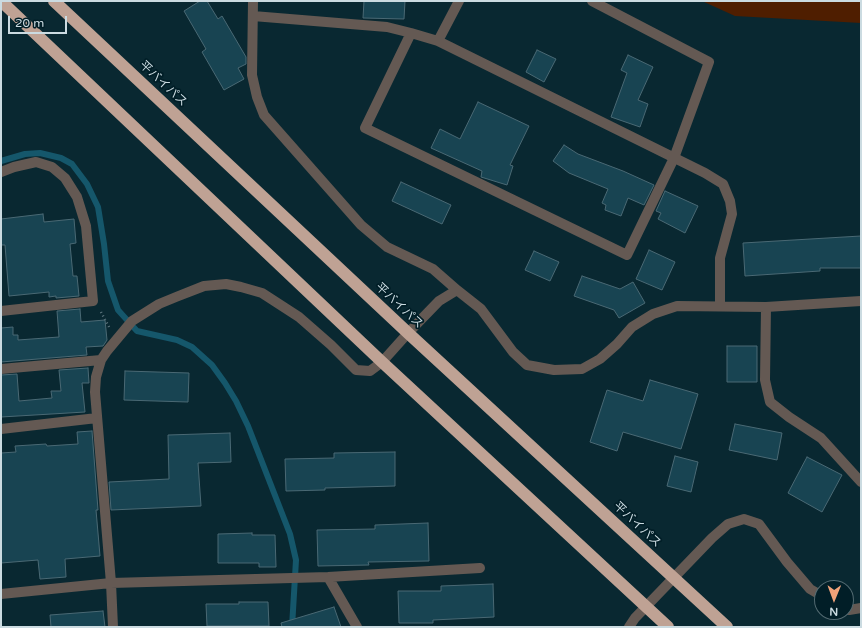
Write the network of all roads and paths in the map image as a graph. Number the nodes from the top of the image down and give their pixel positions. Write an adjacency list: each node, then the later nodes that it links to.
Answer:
1 (1, 1): 20 (highway)
2 (54, 1): 17 (highway, 平バイパス)
3 (253, 1): 6 (street)
4 (459, 1): 8 (street)
5 (592, 1): 9 (street)
6 (253, 16): 7 (street); 11 (street)
7 (412, 32): 8 (street); 9 (street)
8 (438, 41): 9 (street)
9 (674, 158): 14 (street)
10 (1, 172): 12 (street)
11 (457, 290): 14 (street); 17 (street)
12 (92, 301): 16 (street); 18 (path)
13 (861, 301): 15 (street)
14 (720, 306): 15 (street)
15 (766, 307): 24 (street)
16 (1, 311)
17 (408, 333): 20 (street); 34 (highway, 平バイパス)
18 (117, 338): 19 (street); 20 (street)
19 (102, 360): 21 (street); 22 (street)
20 (382, 362): 33 (highway)
21 (1, 369)
22 (97, 418): 23 (street); 27 (street)
23 (1, 429)
24 (861, 482)
25 (480, 568): 26 (street)
26 (328, 576): 27 (street); 31 (street)
27 (111, 583): 29 (street); 30 (street)
28 (814, 591): 32 (street)
29 (1, 594)
30 (113, 627)
31 (357, 627)
32 (629, 627)
33 (668, 627)
34 (728, 627)

